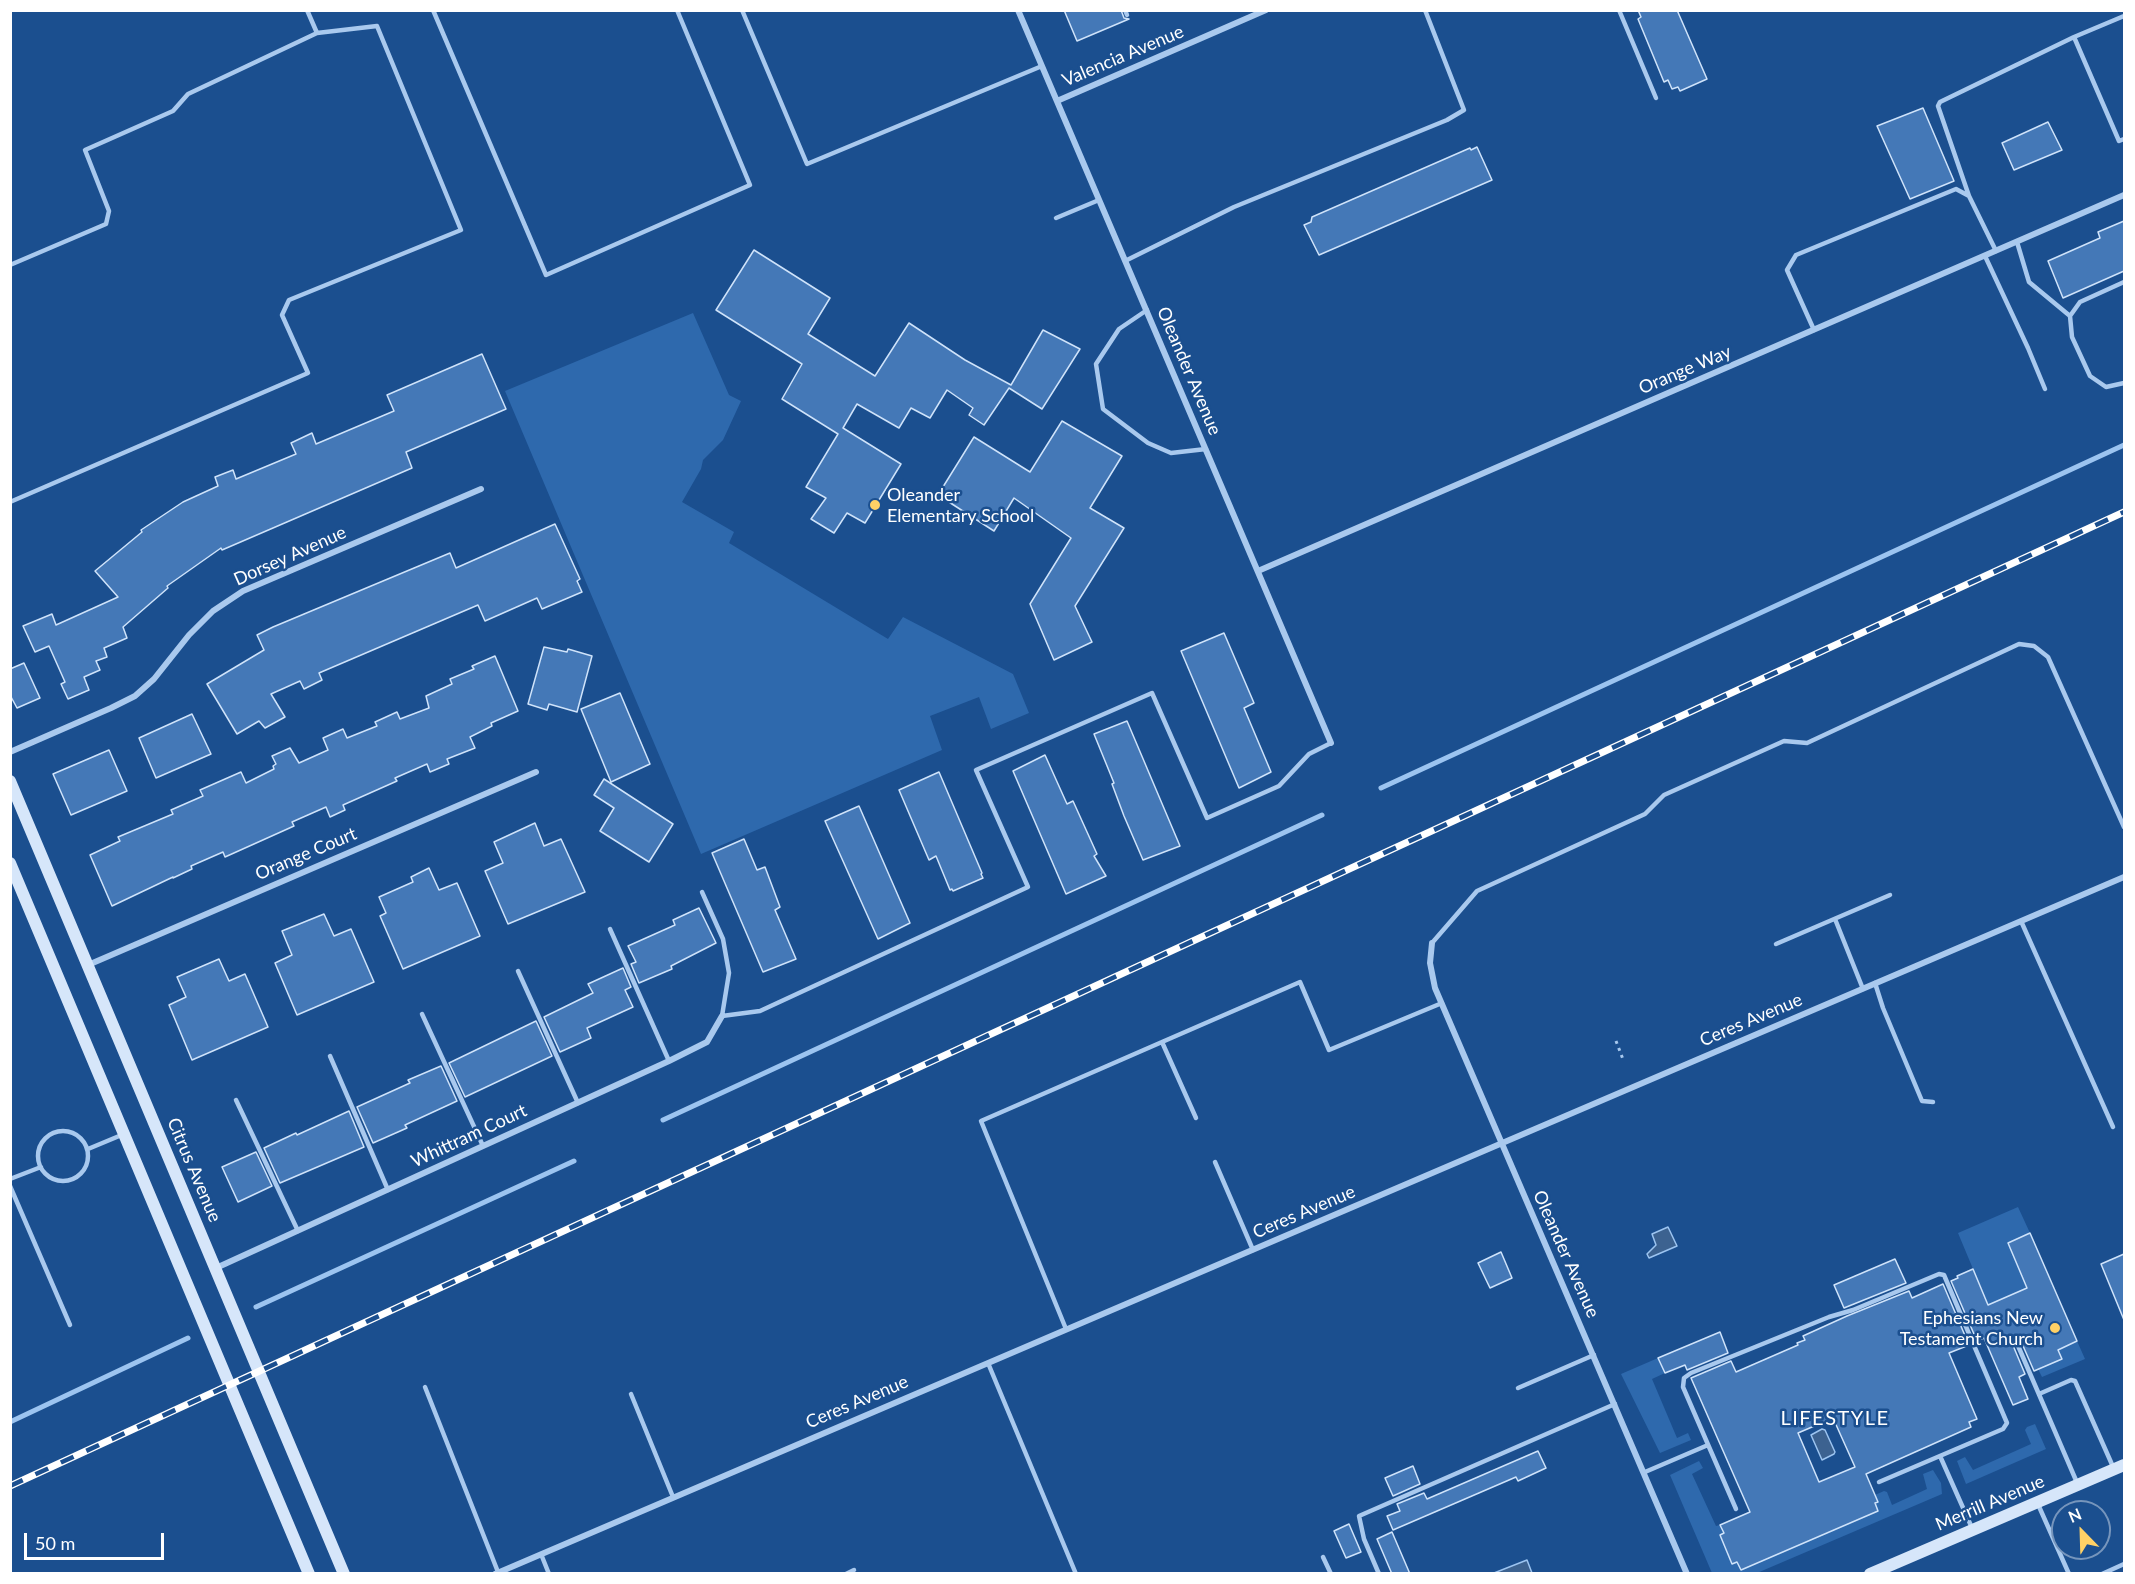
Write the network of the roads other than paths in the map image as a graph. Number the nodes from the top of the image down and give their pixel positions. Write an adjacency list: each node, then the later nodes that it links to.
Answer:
1 (307, 10): 10 (lane)
2 (434, 10): 3 (lane)
3 (677, 10)
4 (742, 10): 12 (lane)
5 (1018, 10): 12 (street, Oleander Avenue)
6 (1266, 10): 14 (street, Valencia Avenue)
7 (1425, 10): 23 (lane)
8 (1620, 10): 13 (lane)
9 (2124, 16): 11 (lane)
10 (317, 33): 24 (lane); 33 (lane)
11 (2074, 37): 15 (lane); 17 (lane)
12 (1042, 66): 14 (street, Oleander Avenue)
13 (1656, 98)
14 (1057, 101): 18 (street, Oleander Avenue)
15 (2124, 139)
16 (2124, 195): 20 (street, Orange Way)
17 (1969, 196): 21 (lane); 28 (lane)
18 (1100, 200): 19 (lane); 23 (street, Oleander Avenue)
19 (1056, 218)
20 (2017, 242): 21 (street, Orange Way); 27 (lane)
21 (1996, 251): 22 (street, Orange Way)
22 (1985, 256): 28 (street, Orange Way); 30 (lane)
23 (1125, 261): 26 (street, Oleander Avenue)
24 (10, 265)
25 (2124, 282): 27 (lane)
26 (1147, 310): 31 (street, Oleander Avenue); 31 (lane)
27 (2070, 316): 29 (lane)
28 (1814, 330): 34 (street, Orange Way)
29 (2124, 383)
30 (2044, 389)
31 (1206, 448): 34 (street, Oleander Avenue)
32 (481, 489): 36 (street, Dorsey Avenue)
33 (10, 502)
34 (1258, 571): 35 (street, Oleander Avenue)
35 (1331, 743): 55 (lane)
36 (10, 752)
37 (536, 772): 49 (street, Orange Court)
38 (10, 781): 49 (main road, Citrus Avenue)
39 (2124, 827): 47 (lane)
40 (10, 863): 64 (main road)
41 (2124, 877): 45 (street, Ceres Avenue)
42 (702, 892): 55 (lane)
43 (1890, 895): 44 (lane)
44 (1835, 919): 48 (lane); 52 (lane)
45 (2021, 921): 51 (street, Ceres Avenue); 63 (lane)
46 (610, 929): 58 (lane)
47 (1432, 943): 53 (street, Oleander Avenue)
48 (1776, 944)
49 (88, 965): 75 (main road, Citrus Avenue)
50 (518, 971): 61 (lane)
51 (1875, 983): 52 (street, Ceres Avenue); 60 (lane)
52 (1863, 989): 65 (street, Ceres Avenue)
53 (1442, 1003): 56 (lane); 65 (street, Oleander Avenue)
54 (422, 1014): 66 (lane)
55 (722, 1016): 58 (street, Whittram Court)
56 (1162, 1042): 62 (lane); 77 (lane)
57 (330, 1056): 72 (lane)
58 (669, 1061): 61 (street, Whittram Court)
59 (236, 1100): 73 (lane)
60 (1933, 1102)
61 (578, 1103): 66 (street, Whittram Court)
62 (1196, 1118)
63 (2113, 1127)
64 (124, 1133): 67 (lane); 101 (main road)
65 (1502, 1144): 74 (street, Ceres Avenue); 79 (street, Oleander Avenue)
66 (483, 1146): 72 (street, Whittram Court)
67 (88, 1149): 69 (lane); 69 (lane)
68 (1215, 1162): 74 (lane)
69 (40, 1167): 70 (lane)
70 (10, 1179)
71 (10, 1186): 76 (lane)
72 (388, 1190): 73 (street, Whittram Court)
73 (298, 1231): 75 (street, Whittram Court)
74 (1253, 1250): 77 (street, Ceres Avenue)
75 (216, 1268): 102 (main road, Citrus Avenue)
76 (70, 1325)
77 (1066, 1329): 80 (street, Ceres Avenue)
78 (2016, 1341): 84 (lane)
79 (1594, 1355): 82 (lane); 85 (street, Oleander Avenue)
80 (988, 1363): 92 (street, Ceres Avenue); 105 (lane)
81 (425, 1387): 100 (lane)
82 (1518, 1388)
83 (631, 1394): 92 (lane)
84 (2039, 1394): 88 (lane); 91 (lane)
85 (1615, 1404): 89 (street, Oleander Avenue); 107 (lane)
86 (1708, 1445): 87 (lane); 89 (lane); 94 (lane)
87 (1940, 1456): 90 (lane); 95 (lane)
88 (2119, 1467): 91 (main road, Merrill Avenue)
89 (1645, 1472): 108 (street, Oleander Avenue)
90 (1880, 1482)
91 (2078, 1485): 93 (main road, Merrill Avenue)
92 (674, 1497): 96 (street, Ceres Avenue)
93 (2037, 1502): 95 (main road, Merrill Avenue); 110 (lane)
94 (1736, 1509)
95 (1973, 1529): 109 (main road, Merrill Avenue)
96 (541, 1554): 100 (street, Ceres Avenue); 103 (lane)
97 (1323, 1557): 106 (lane)
98 (2124, 1564): 111 (lane)
99 (854, 1570): 104 (lane)
100 (496, 1573)
101 (309, 1574)
102 (344, 1574)
103 (549, 1574)
104 (846, 1574)
105 (1076, 1574)
106 (1330, 1574)
107 (1379, 1574)
108 (1688, 1574)
109 (1870, 1574)
110 (2069, 1574)
111 (2102, 1574)

